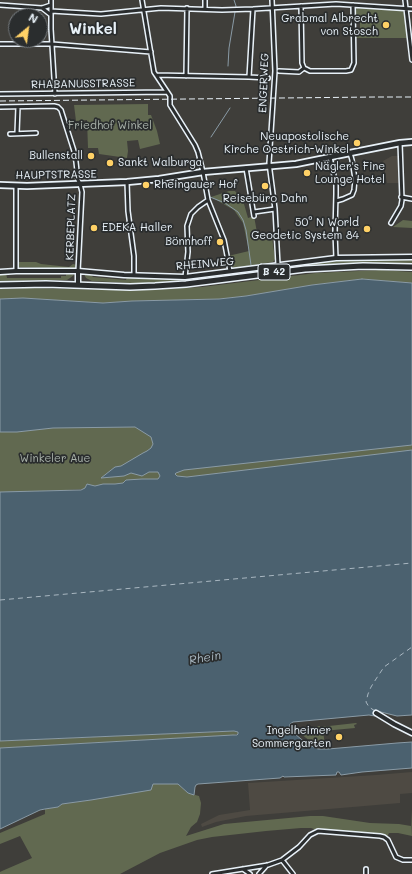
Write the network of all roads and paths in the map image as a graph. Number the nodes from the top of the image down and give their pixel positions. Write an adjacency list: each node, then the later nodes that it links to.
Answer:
1 (51, 0): 7 (street)
2 (142, 0): 19 (street)
3 (205, 0): 15 (street)
4 (272, 0): 17 (street, ENGERWEG)
5 (314, 0): 8 (street)
6 (405, 0): 14 (street)
7 (51, 5): 12 (street); 20 (street)
8 (314, 5): 9 (street); 11 (street)
9 (353, 5): 14 (street); 27 (street)
10 (0, 6): 12 (street)
11 (301, 6): 17 (street); 27 (street)
12 (42, 8)
13 (187, 8): 15 (street); 19 (street); 30 (street)
14 (406, 8): 18 (street); 26 (street)
15 (205, 9): 16 (street)
16 (253, 9): 17 (street); 31 (street)
17 (272, 9): 45 (street, ENGERWEG)
18 (412, 9)
19 (144, 10): 20 (street); 25 (street)
20 (51, 11): 22 (street)
21 (48, 13): 22 (street)
22 (51, 15): 24 (street)
23 (0, 44): 24 (street)
24 (52, 44): 25 (street); 35 (street)
25 (151, 52): 29 (street)
26 (412, 60)
27 (304, 68): 28 (street)
28 (279, 71)
29 (156, 75): 30 (street); 33 (street)
30 (186, 76): 31 (street)
31 (249, 77): 32 (street)
32 (268, 78)
33 (167, 92): 35 (street, RHABANUSSTRASSE); 47 (street)
34 (0, 94): 35 (street, RHABANUSSTRASSE)
35 (55, 94)
36 (0, 107): 37 (street)
37 (18, 107): 38 (street); 49 (street, KERBEPLATZ)
38 (17, 133): 39 (street); 40 (street)
39 (36, 133)
40 (10, 134)
41 (412, 142): 42 (main road, HAUPTSTRASSE)
42 (400, 143): 43 (main road, HAUPTSTRASSE); 52 (street)
43 (350, 152): 44 (main road, HAUPTSTRASSE); 55 (street)
44 (330, 157): 45 (main road, HAUPTSTRASSE); 55 (street)
45 (269, 166): 46 (main road, HAUPTSTRASSE); 56 (street, ENGERWEG)
46 (246, 168): 47 (main road, HAUPTSTRASSE); 56 (street)
47 (203, 172): 48 (main road, HAUPTSTRASSE); 54 (street)
48 (127, 182): 49 (main road, HAUPTSTRASSE); 66 (street)
49 (80, 184): 51 (main road, HAUPTSTRASSE); 62 (street, KERBEPLATZ)
50 (0, 185): 51 (main road, HAUPTSTRASSE)
51 (16, 186): 63 (street)
52 (402, 198): 53 (street); 57 (street)
53 (412, 199)
54 (208, 200): 64 (street); 67 (street)
55 (336, 201): 59 (street)
56 (275, 209): 60 (street, ENGERWEG)
57 (391, 223)
58 (412, 257): 59 (street, RHEINWEG)
59 (336, 258): 60 (street, RHEINWEG)
60 (278, 265): 64 (street, RHEINWEG)
61 (412, 267): 69 (main road, B 42)
62 (78, 270): 63 (street, RHEINWEG); 66 (street, RHEINWEG); 69 (street)
63 (16, 271): 65 (street, RHEINWEG)
64 (230, 271): 67 (street, RHEINWEG)
65 (0, 272)
66 (134, 275): 67 (street, RHEINWEG)
67 (185, 276)
68 (0, 285): 69 (main road, B 42)
69 (78, 285)
70 (376, 713): 71 (street)
71 (412, 733)
72 (282, 860): 73 (street); 74 (street); 80 (street)
73 (412, 860)
74 (268, 864): 76 (street); 79 (street)
75 (366, 869): 81 (street)
76 (243, 870): 77 (street); 78 (street)
77 (212, 874)
78 (250, 874)
79 (259, 874)
80 (293, 874)
81 (366, 874)

